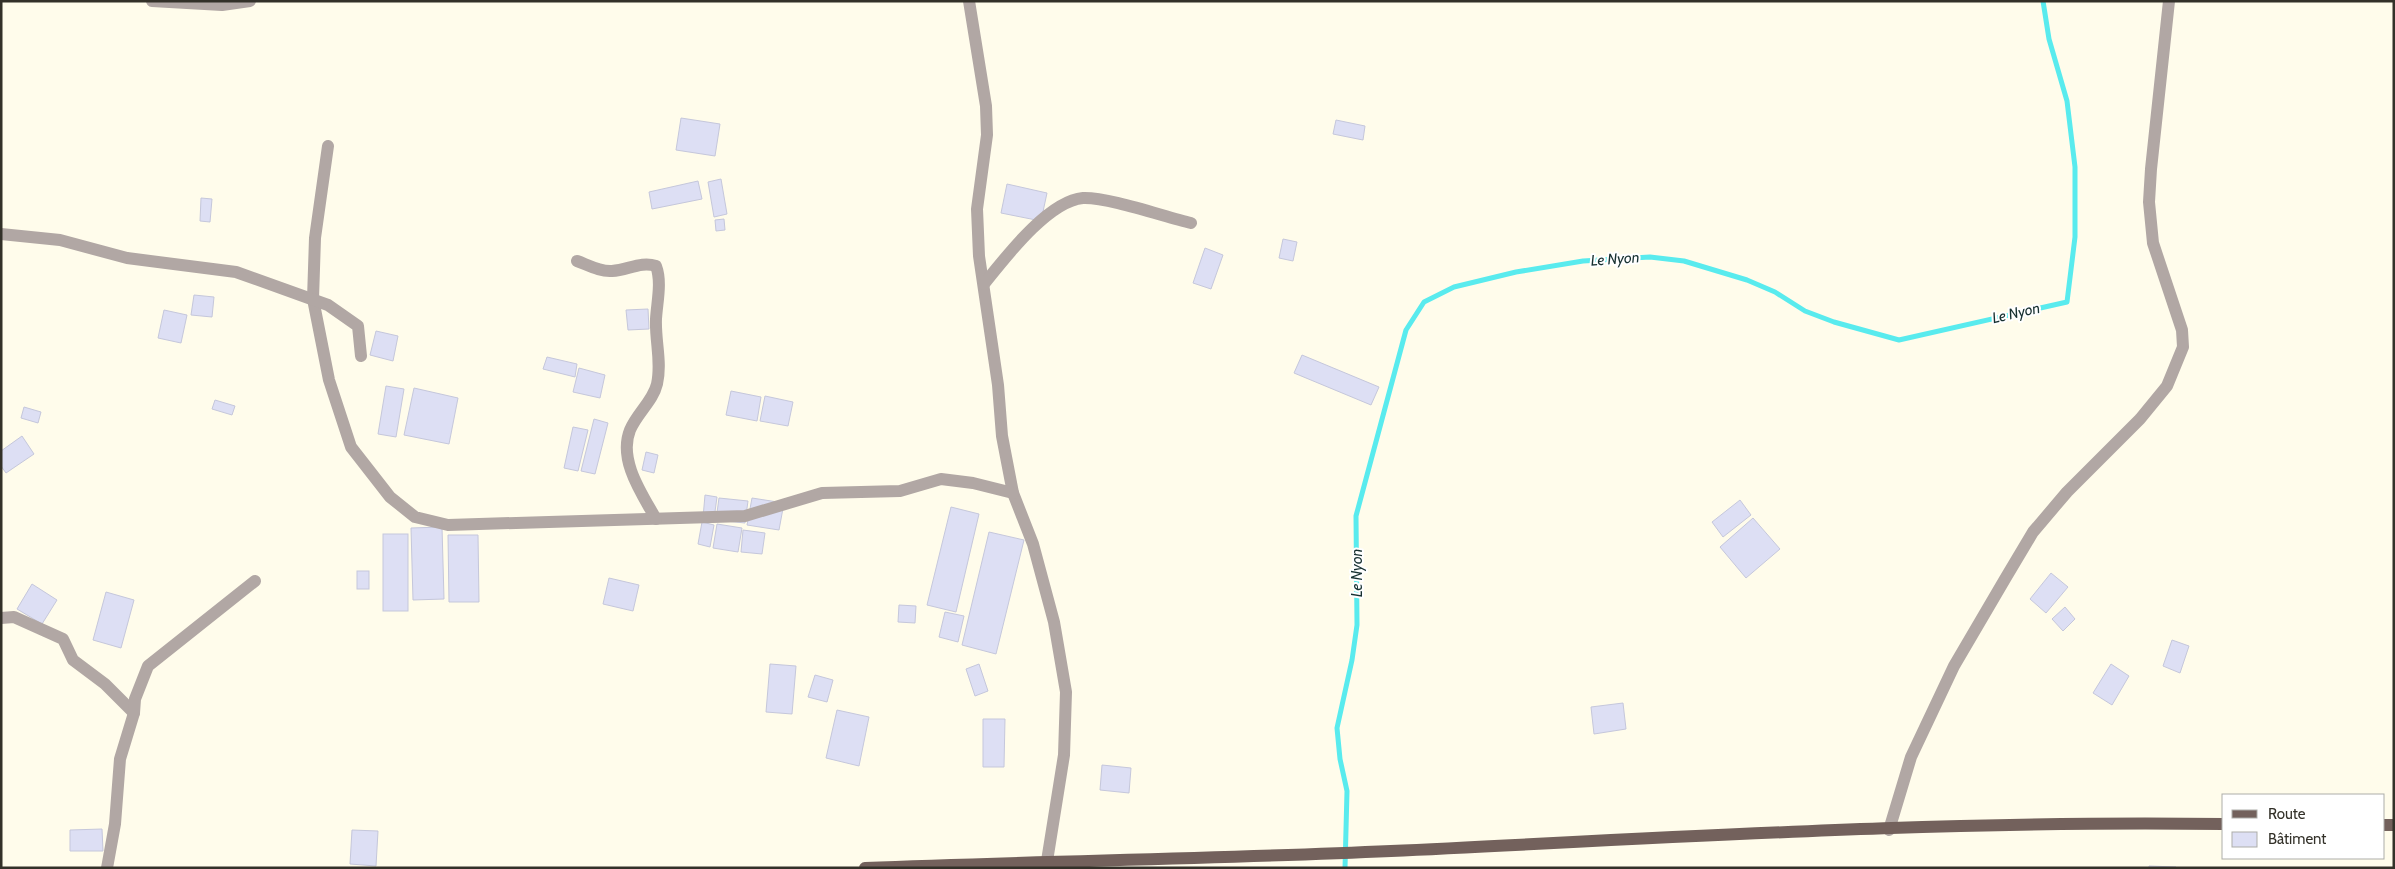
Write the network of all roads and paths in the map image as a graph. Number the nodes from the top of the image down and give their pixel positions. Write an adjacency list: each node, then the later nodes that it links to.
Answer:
1 (152, 1): 2 (street)
2 (250, 1)
3 (969, 1): 9 (street)
4 (2169, 1): 18 (street)
5 (328, 146): 10 (street)
6 (1191, 223): 9 (street)
7 (1, 234): 10 (street)
8 (577, 260): 13 (street)
9 (984, 284): 12 (street)
10 (312, 299): 11 (street); 13 (street)
11 (361, 356)
12 (1013, 493): 13 (street); 19 (street)
13 (656, 518)
14 (255, 581): 16 (street)
15 (1, 618): 16 (street)
16 (134, 713): 20 (street)
17 (2222, 824): 18 (main road)
18 (1889, 830): 19 (main road)
19 (1047, 861): 21 (main road)
20 (107, 868)
21 (865, 868)

